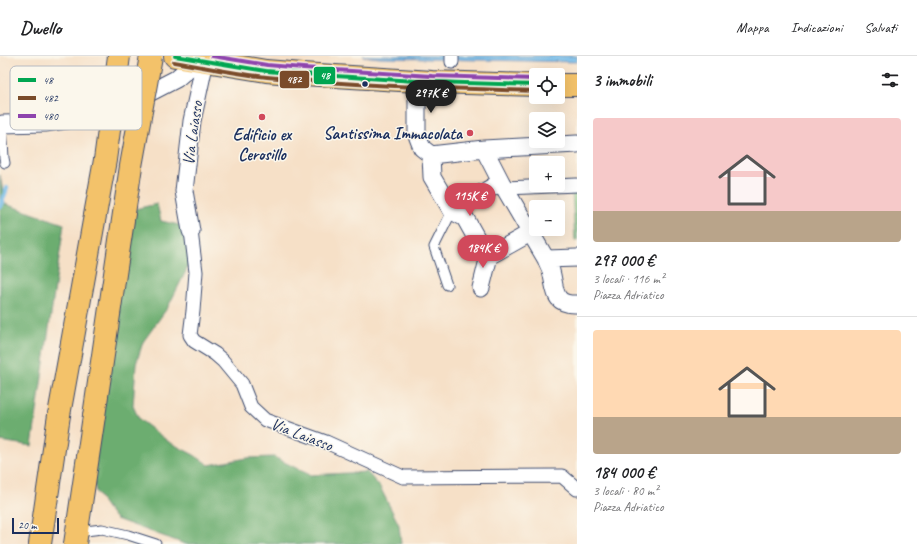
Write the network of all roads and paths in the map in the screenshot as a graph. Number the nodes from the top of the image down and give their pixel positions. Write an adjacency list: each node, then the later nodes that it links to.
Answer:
1 (119, 56): 5 (main road, bridge)
2 (151, 56): 11 (main road, bridge)
3 (175, 56): 4 (main road)
4 (202, 61): 6 (main road); 10 (street); 22 (street, Via Laiasso)
5 (118, 66)
6 (417, 81): 7 (main road); 17 (street)
7 (529, 84)
8 (565, 85): 9 (main road)
9 (577, 85)
10 (142, 97)
11 (142, 106)
12 (1, 124): 18 (lane)
13 (109, 130): 34 (main road, bridge)
14 (138, 130): 33 (main road, bridge)
15 (577, 144): 16 (street)
16 (484, 149): 17 (street); 19 (street)
17 (431, 154): 21 (street)
18 (5, 163)
19 (503, 185): 20 (street); 21 (street); 23 (street)
20 (577, 185)
21 (452, 211): 26 (street); 29 (lane)
22 (191, 231): 32 (street, Via Laiasso)
23 (529, 231)
24 (529, 234): 26 (street)
25 (532, 236): 28 (street)
26 (489, 256): 30 (street)
27 (577, 258): 28 (street)
28 (546, 259): 31 (street)
29 (447, 285)
30 (481, 288)
31 (577, 304)
32 (577, 490)
33 (76, 538): 35 (lane)
34 (40, 544)
35 (156, 544)

